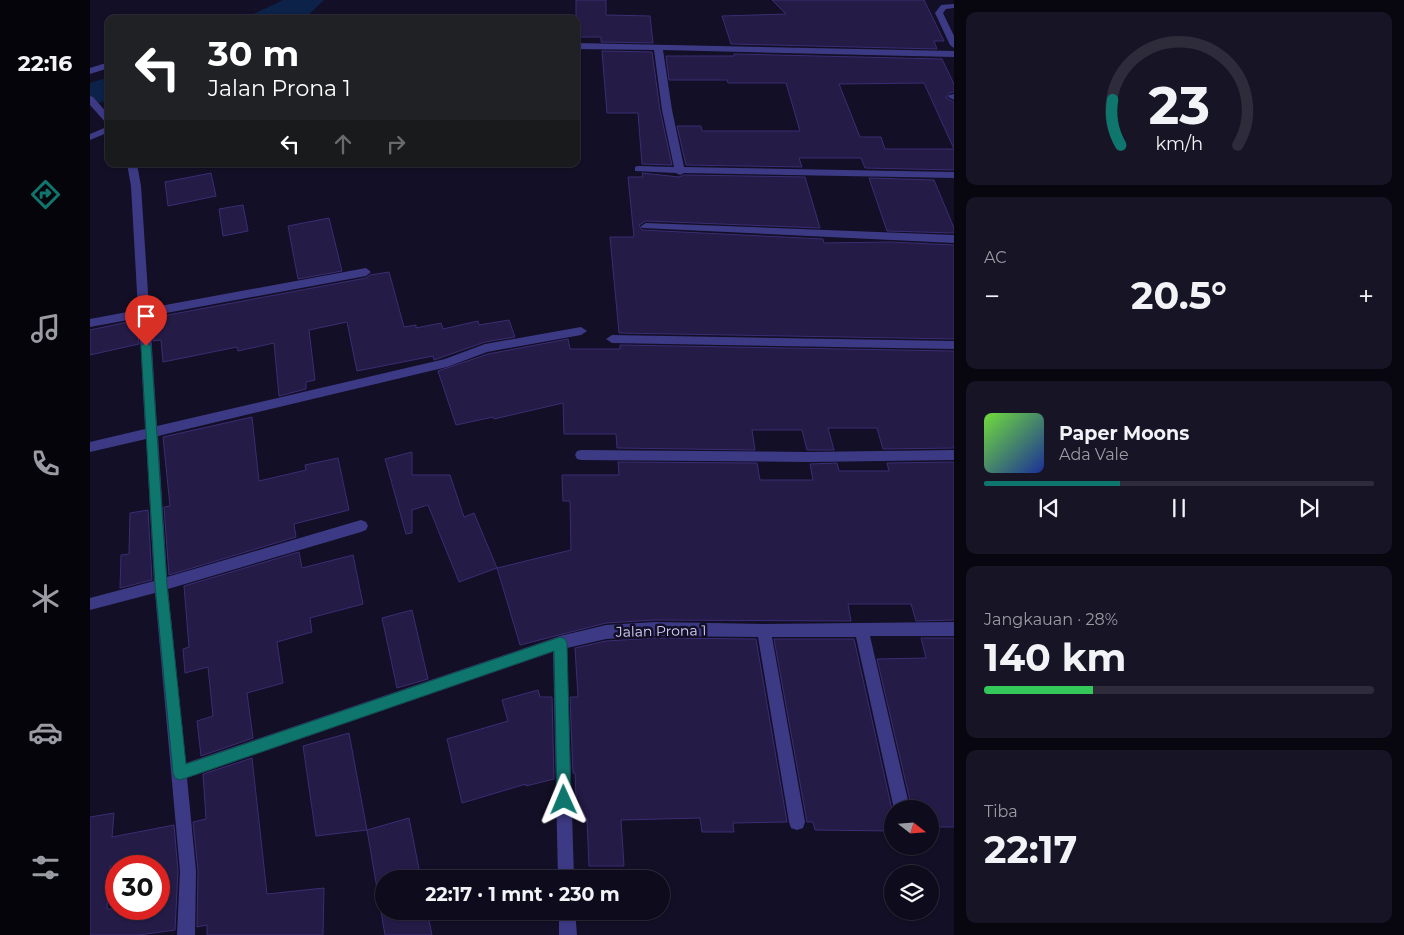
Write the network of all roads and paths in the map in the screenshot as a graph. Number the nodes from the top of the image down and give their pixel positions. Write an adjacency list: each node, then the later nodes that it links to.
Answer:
1 (954, 6): 2 (street)
2 (954, 45)
3 (580, 46): 4 (street)
4 (658, 48): 5 (street); 14 (street)
5 (954, 54)
6 (105, 65): 7 (street)
7 (90, 71)
8 (93, 103): 9 (street)
9 (105, 116)
10 (105, 131): 11 (street)
11 (90, 137)
12 (133, 167): 19 (street)
13 (638, 169): 14 (street)
14 (680, 172): 15 (street)
15 (954, 175)
16 (646, 226): 17 (street)
17 (954, 239)
18 (366, 272): 19 (street)
19 (144, 312): 20 (street); 24 (street)
20 (90, 323)
21 (580, 331): 24 (street)
22 (612, 339): 23 (street)
23 (954, 345)
24 (152, 432): 25 (street); 29 (street)
25 (90, 447)
26 (581, 455): 27 (street)
27 (954, 455)
28 (361, 526): 29 (street)
29 (161, 585): 30 (street); 35 (street)
30 (90, 604)
31 (954, 630): 32 (street, Jalan Prona 1)
32 (862, 631): 33 (street, Jalan Prona 1); 36 (street)
33 (764, 632): 34 (street, Jalan Prona 1); 37 (street)
34 (560, 643): 35 (street, Jalan Prona 1); 38 (street)
35 (180, 773): 40 (street)
36 (900, 800)
37 (797, 822)
38 (566, 870)
39 (567, 920): 41 (street)
40 (186, 935)
41 (568, 935)

